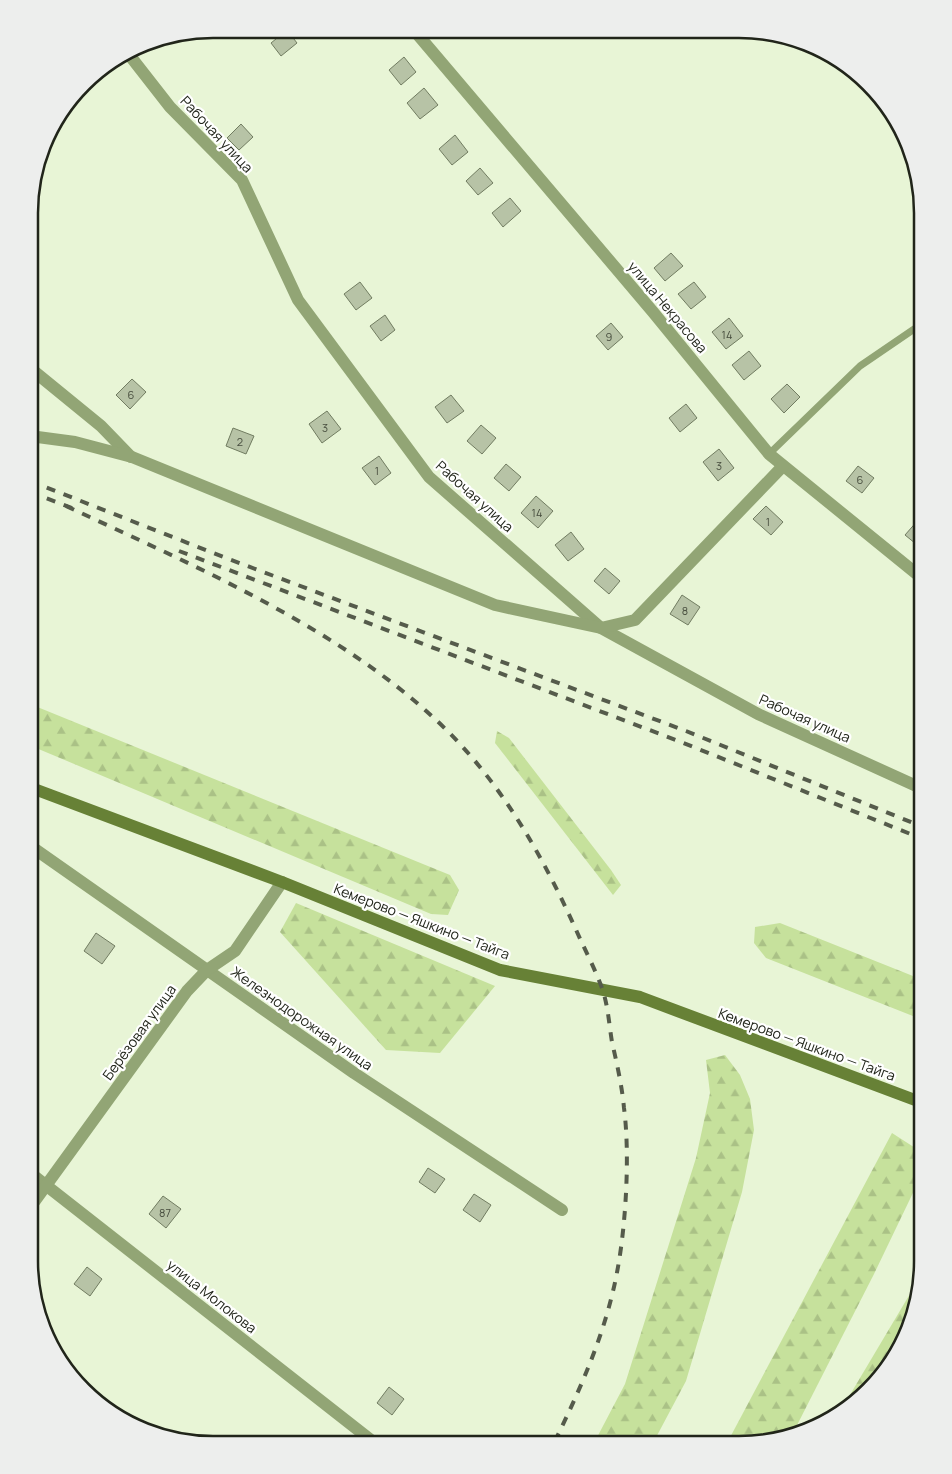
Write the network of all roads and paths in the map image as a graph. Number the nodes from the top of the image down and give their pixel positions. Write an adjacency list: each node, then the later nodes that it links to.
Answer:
1 (421, 38): 6 (street, улица Некрасова)
2 (131, 58): 10 (street, Рабочая улица)
3 (914, 329): 6 (lane)
4 (38, 375): 7 (street)
5 (38, 437): 7 (street)
6 (769, 454): 8 (street, улица Некрасова)
7 (132, 457): 10 (street)
8 (783, 466): 9 (street, улица Некрасова); 10 (street)
9 (914, 572)
10 (601, 628): 11 (street, Рабочая улица)
11 (914, 784)
12 (38, 790): 14 (main road, Кемерово — Яшкино — Тайга)
13 (38, 851): 15 (street, Железнодорожная улица)
14 (282, 882): 15 (street, Берёзовая улица); 16 (main road, Кемерово — Яшкино — Тайга)
15 (207, 970): 18 (street, Берёзовая улица); 20 (street, Железнодорожная улица)
16 (914, 1100)
17 (38, 1178): 18 (street, улица Молокова)
18 (47, 1185): 19 (street, Берёзовая улица); 21 (street, улица Молокова)
19 (38, 1197)
20 (562, 1210)
21 (366, 1436)

